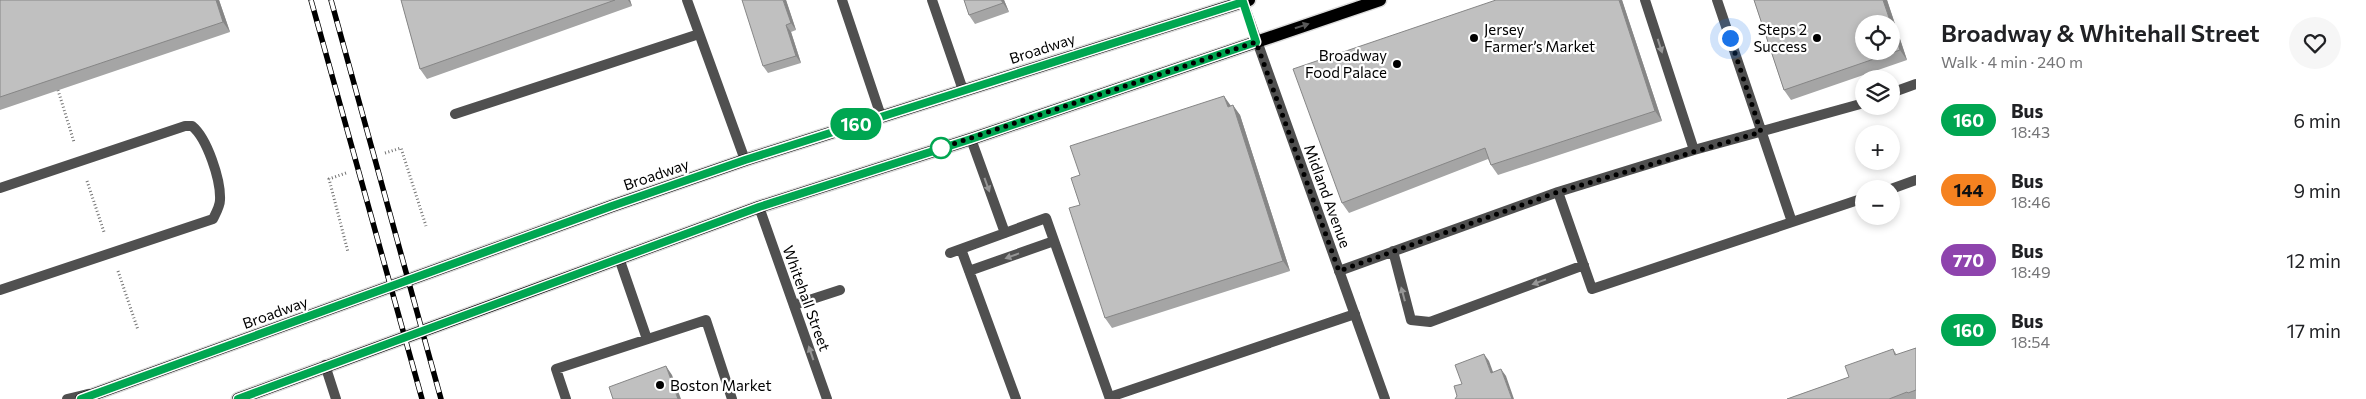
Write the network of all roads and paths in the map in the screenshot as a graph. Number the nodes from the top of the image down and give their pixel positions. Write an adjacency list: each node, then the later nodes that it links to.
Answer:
1 (687, 0): 8 (street)
2 (842, 0): 16 (street)
3 (932, 0): 12 (street)
4 (1380, 0): 9 (main road, one-way to 4)
5 (1645, 0): 19 (street, one-way to 19)
6 (1717, 0): 17 (street)
7 (1246, 1): 9 (street, Midland Avenue); 12 (main road, Broadway)
8 (699, 34): 15 (street); 21 (street)
9 (1256, 42): 18 (main road); 42 (street, Midland Avenue)
10 (1916, 84): 13 (street)
11 (58, 90): 22 (path)
12 (963, 90): 16 (main road, Broadway)
13 (1900, 90)
14 (1855, 106): 17 (street)
15 (455, 114)
16 (881, 116): 21 (main road, Broadway)
17 (1761, 132): 19 (street); 30 (street)
18 (971, 139): 29 (main road); 32 (street, one-way to 32)
19 (1694, 150): 27 (street)
20 (384, 153): 31 (path)
21 (745, 160): 50 (main road, Broadway)
22 (80, 161): 26 (street); 36 (path); 36 (street)
23 (346, 173): 37 (path)
24 (1916, 180): 25 (street)
25 (1900, 186)
26 (0, 188)
27 (1558, 192): 35 (street); 40 (street)
28 (1855, 201): 30 (street)
29 (759, 207): 39 (main road); 45 (street, Whitehall Street)
30 (1792, 222): 40 (street)
31 (426, 226)
32 (1005, 233): 33 (street); 34 (street)
33 (1054, 241): 41 (street, one-way to 41); 51 (street)
34 (961, 249): 38 (street); 41 (street)
35 (1394, 251): 40 (street, one-way to 35); 42 (street)
36 (111, 252): 43 (street); 47 (path)
37 (348, 252)
38 (950, 253)
39 (619, 258): 48 (street); 49 (main road)
40 (1584, 265)
41 (969, 271): 59 (street)
42 (1339, 271): 46 (street, Midland Avenue)
43 (0, 290)
44 (840, 290): 45 (street)
45 (794, 305): 58 (street, Whitehall Street, one-way to 45)
46 (1355, 314): 51 (street); 60 (street, Midland Avenue)
47 (138, 330)
48 (647, 339): 56 (street); 57 (street)
49 (325, 366): 54 (main road); 55 (street)
50 (108, 390): 52 (street); 53 (main road, Broadway)
51 (1110, 398)
52 (67, 399)
53 (81, 399)
54 (238, 399)
55 (336, 399)
56 (566, 399)
57 (732, 399)
58 (827, 399)
59 (1016, 399)
60 (1385, 399)

